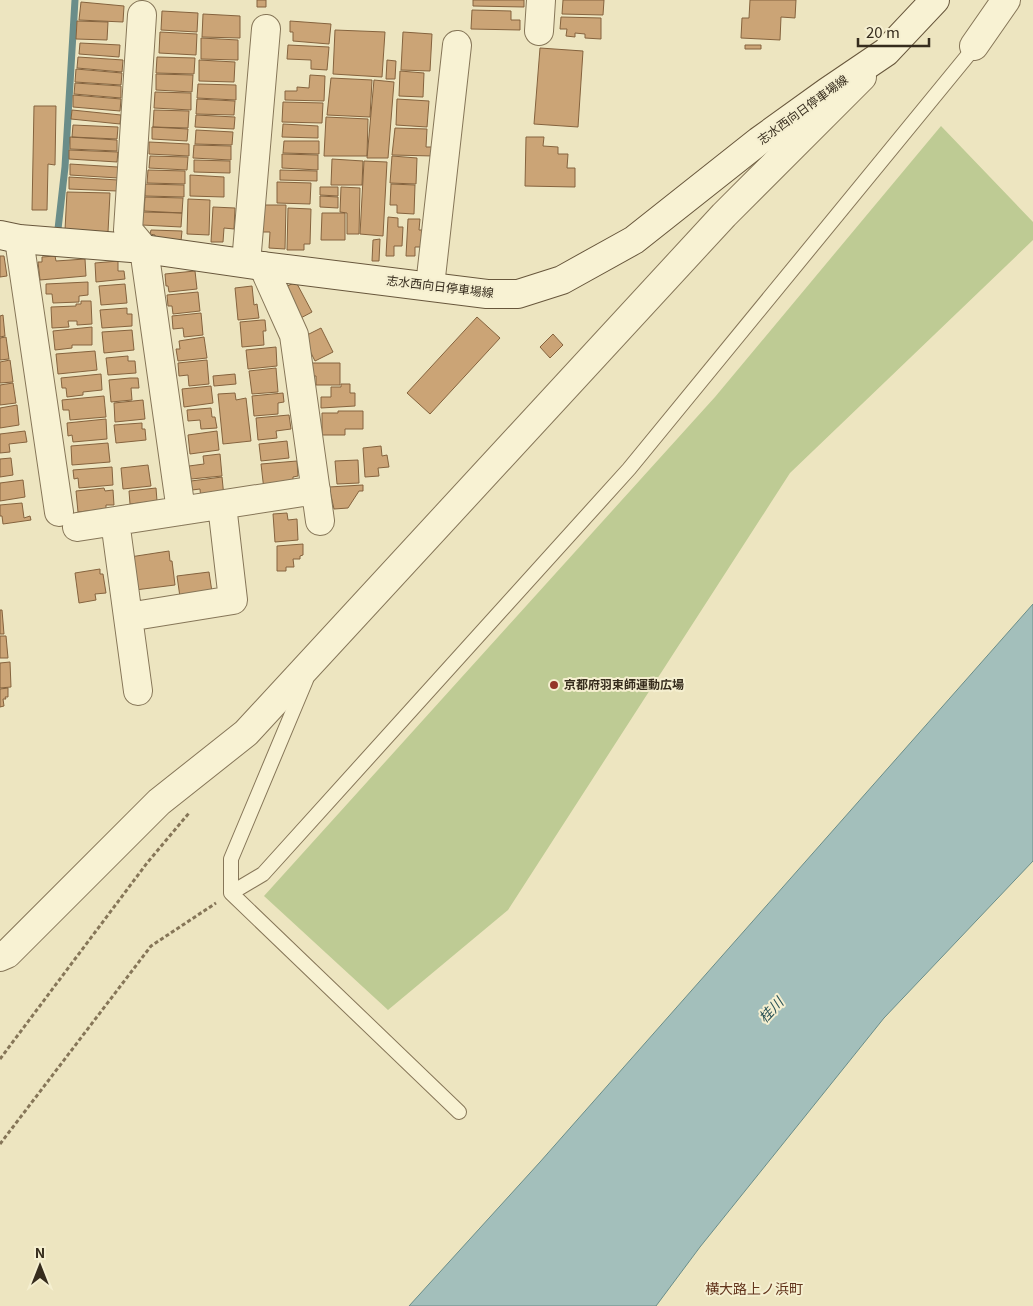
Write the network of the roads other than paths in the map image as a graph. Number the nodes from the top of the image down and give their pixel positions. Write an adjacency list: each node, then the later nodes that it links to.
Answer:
1 (541, 0): 7 (street)
2 (935, 0): 10 (street, 志水西向日停車場線)
3 (1006, 0): 9 (street)
4 (1019, 0): 9 (lane)
5 (142, 15): 12 (street)
6 (266, 29): 13 (street)
7 (539, 31)
8 (457, 45): 14 (street)
9 (974, 46): 23 (lane)
10 (886, 52): 14 (street, 志水西向日停車場線); 21 (street)
11 (10, 237): 12 (street, 志水西向日停車場線); 18 (street)
12 (144, 249): 13 (street, 志水西向日停車場線); 17 (street)
13 (254, 265): 14 (street, 志水西向日停車場線); 15 (street)
14 (430, 286)
15 (316, 490): 16 (street); 19 (street)
16 (222, 504): 17 (street); 20 (street)
17 (181, 511): 18 (street)
18 (115, 521): 20 (street)
19 (320, 521)
20 (128, 617): 22 (street)
21 (314, 660): 23 (lane); 24 (street)
22 (138, 692)
23 (231, 893): 25 (lane)
24 (0, 957)
25 (459, 1112)

